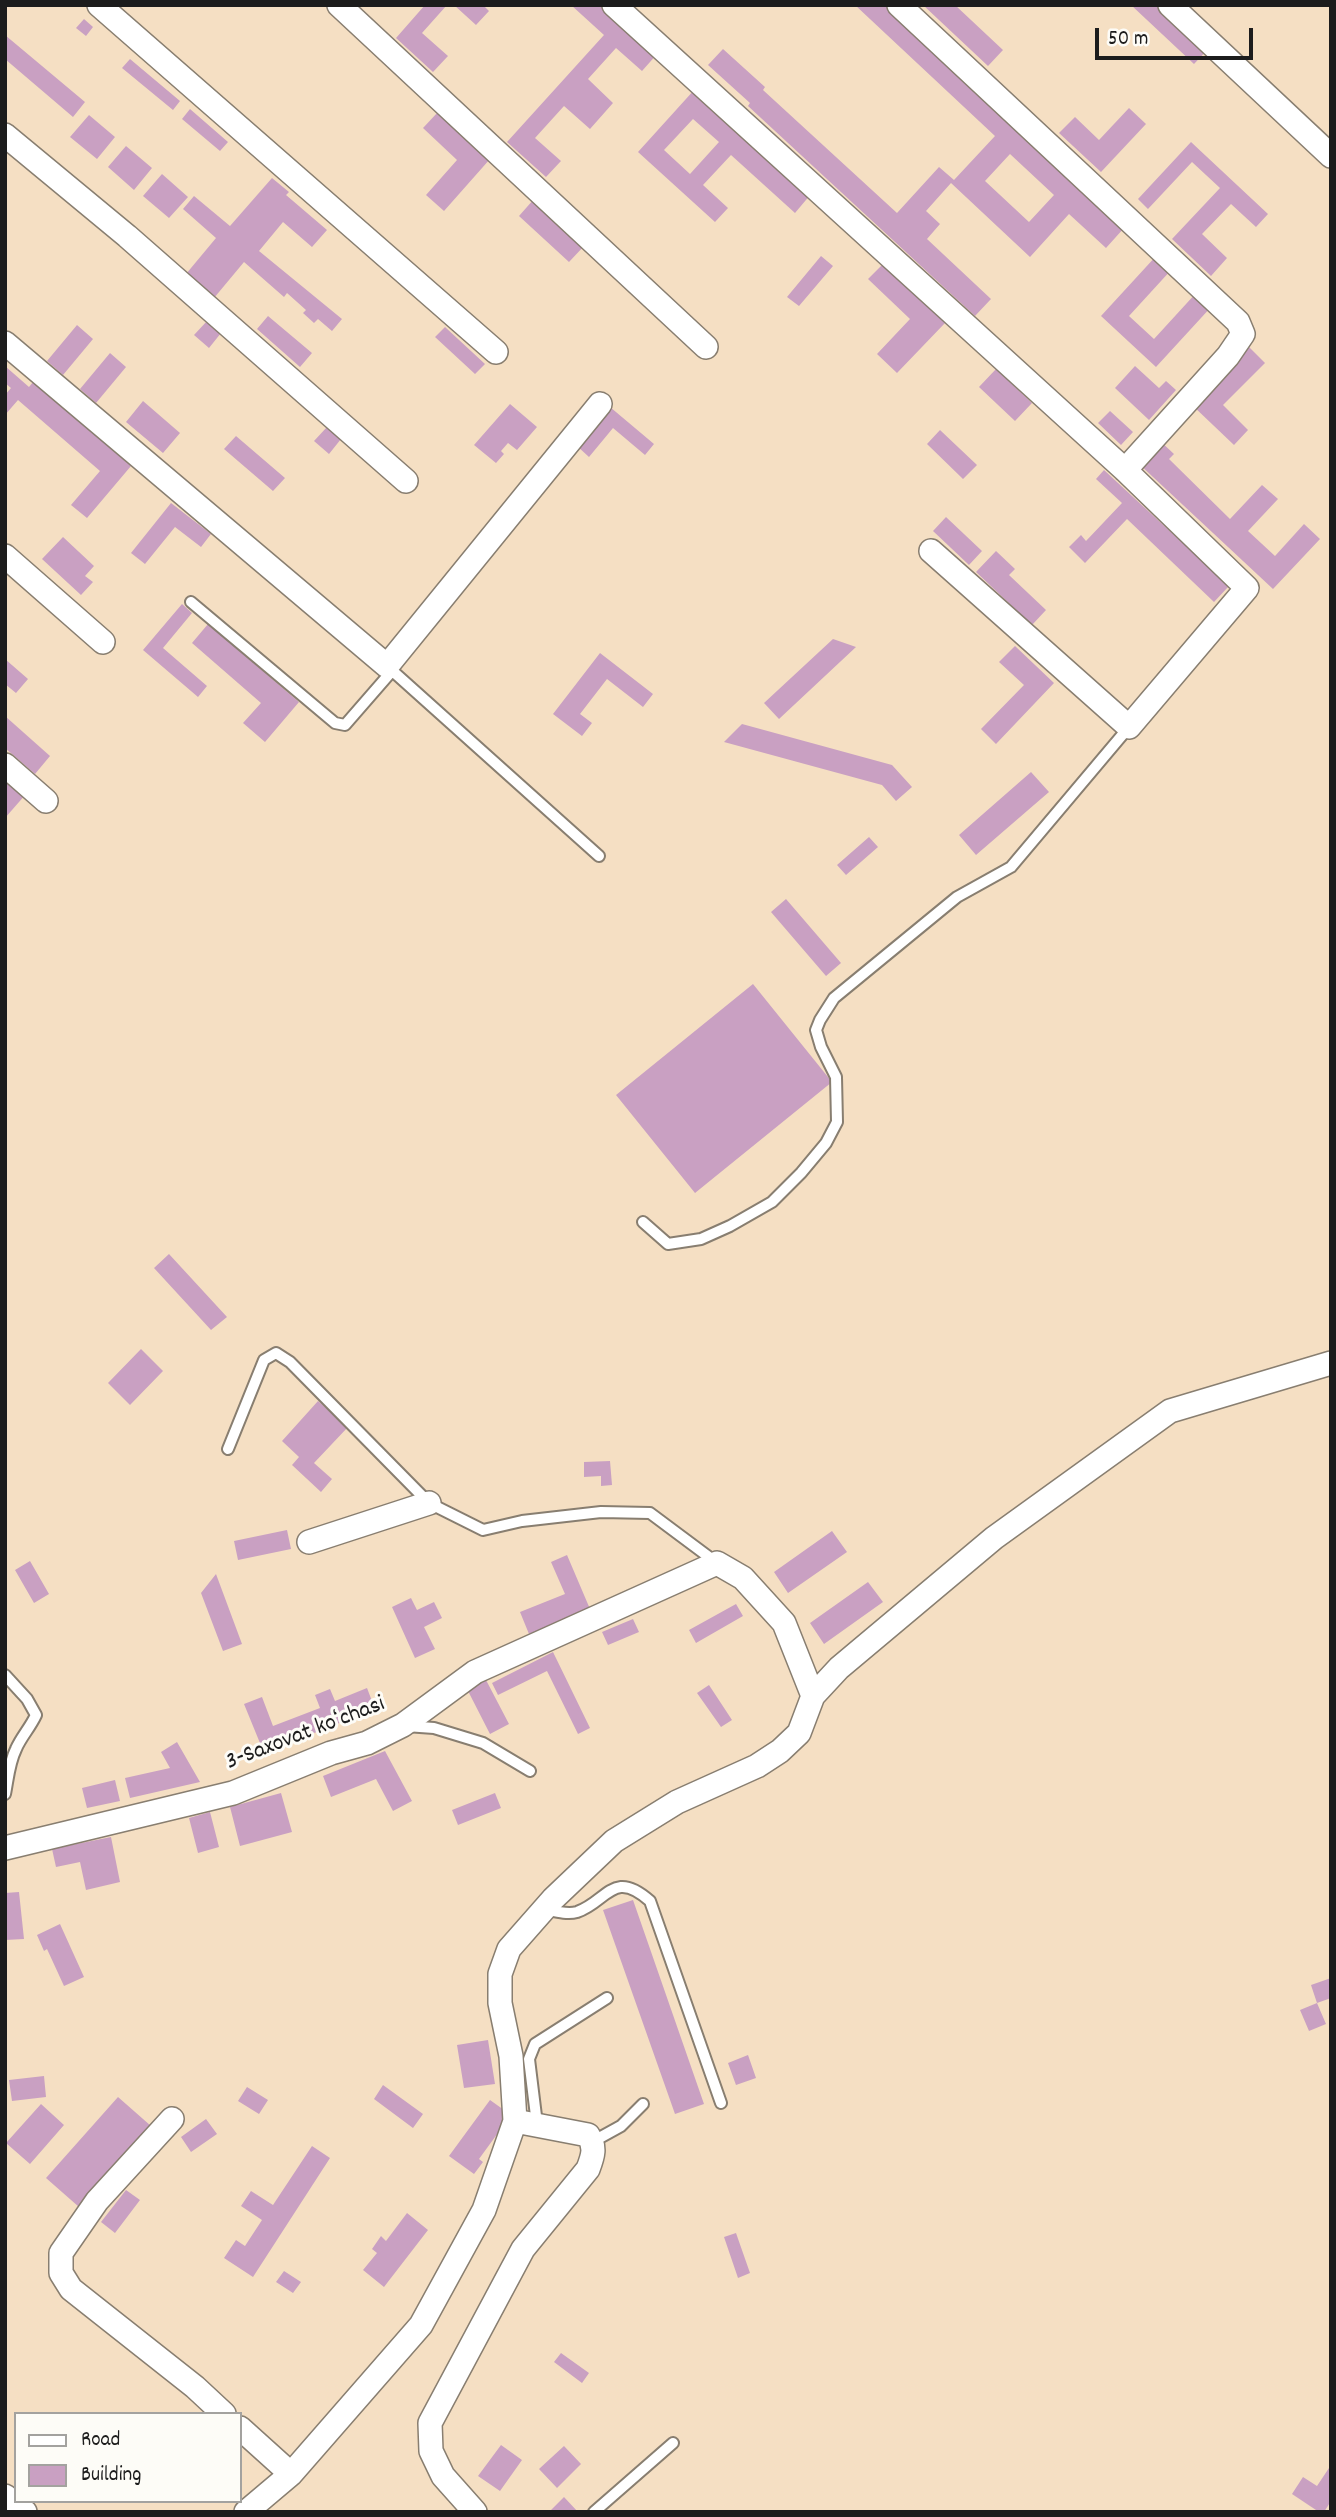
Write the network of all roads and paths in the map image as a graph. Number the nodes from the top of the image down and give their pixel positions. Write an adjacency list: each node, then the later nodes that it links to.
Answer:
1 (99, 5): 10 (street)
2 (339, 5): 9 (street)
3 (614, 5): 12 (street)
4 (899, 5): 12 (street)
5 (1170, 5): 7 (street)
6 (5, 135): 13 (street)
7 (1331, 156)
8 (5, 344): 18 (street)
9 (706, 348)
10 (496, 352)
11 (600, 404): 18 (street)
12 (1125, 470): 19 (street)
13 (406, 481)
14 (930, 551): 19 (street)
15 (5, 556): 17 (street)
16 (191, 602): 18 (lane)
17 (103, 642)
18 (390, 668): 22 (lane)
19 (1129, 727): 23 (lane)
20 (5, 765): 21 (street)
21 (46, 801)
22 (598, 856)
23 (643, 1222)
24 (1331, 1363): 30 (street)
25 (228, 1449): 26 (lane)
26 (429, 1503): 27 (street); 28 (lane)
27 (309, 1542)
28 (717, 1563): 30 (street); 31 (street, 3-Saxovat koʻchasi)
29 (5, 1675): 33 (lane)
30 (813, 1696): 35 (street)
31 (403, 1725): 32 (lane); 34 (street, 3-Saxovat koʻchasi)
32 (530, 1771)
33 (5, 1794)
34 (5, 1848)
35 (544, 1909): 37 (lane); 40 (street)
36 (607, 1998): 40 (lane)
37 (721, 2102)
38 (643, 2104): 41 (lane)
39 (172, 2119): 42 (street)
40 (526, 2122): 41 (street); 45 (street)
41 (592, 2142): 49 (street)
42 (222, 2412)
43 (242, 2430): 45 (street)
44 (673, 2443): 50 (lane)
45 (290, 2474): 48 (street)
46 (5, 2496): 47 (street)
47 (25, 2512)
48 (246, 2512)
49 (475, 2512)
50 (594, 2512)

